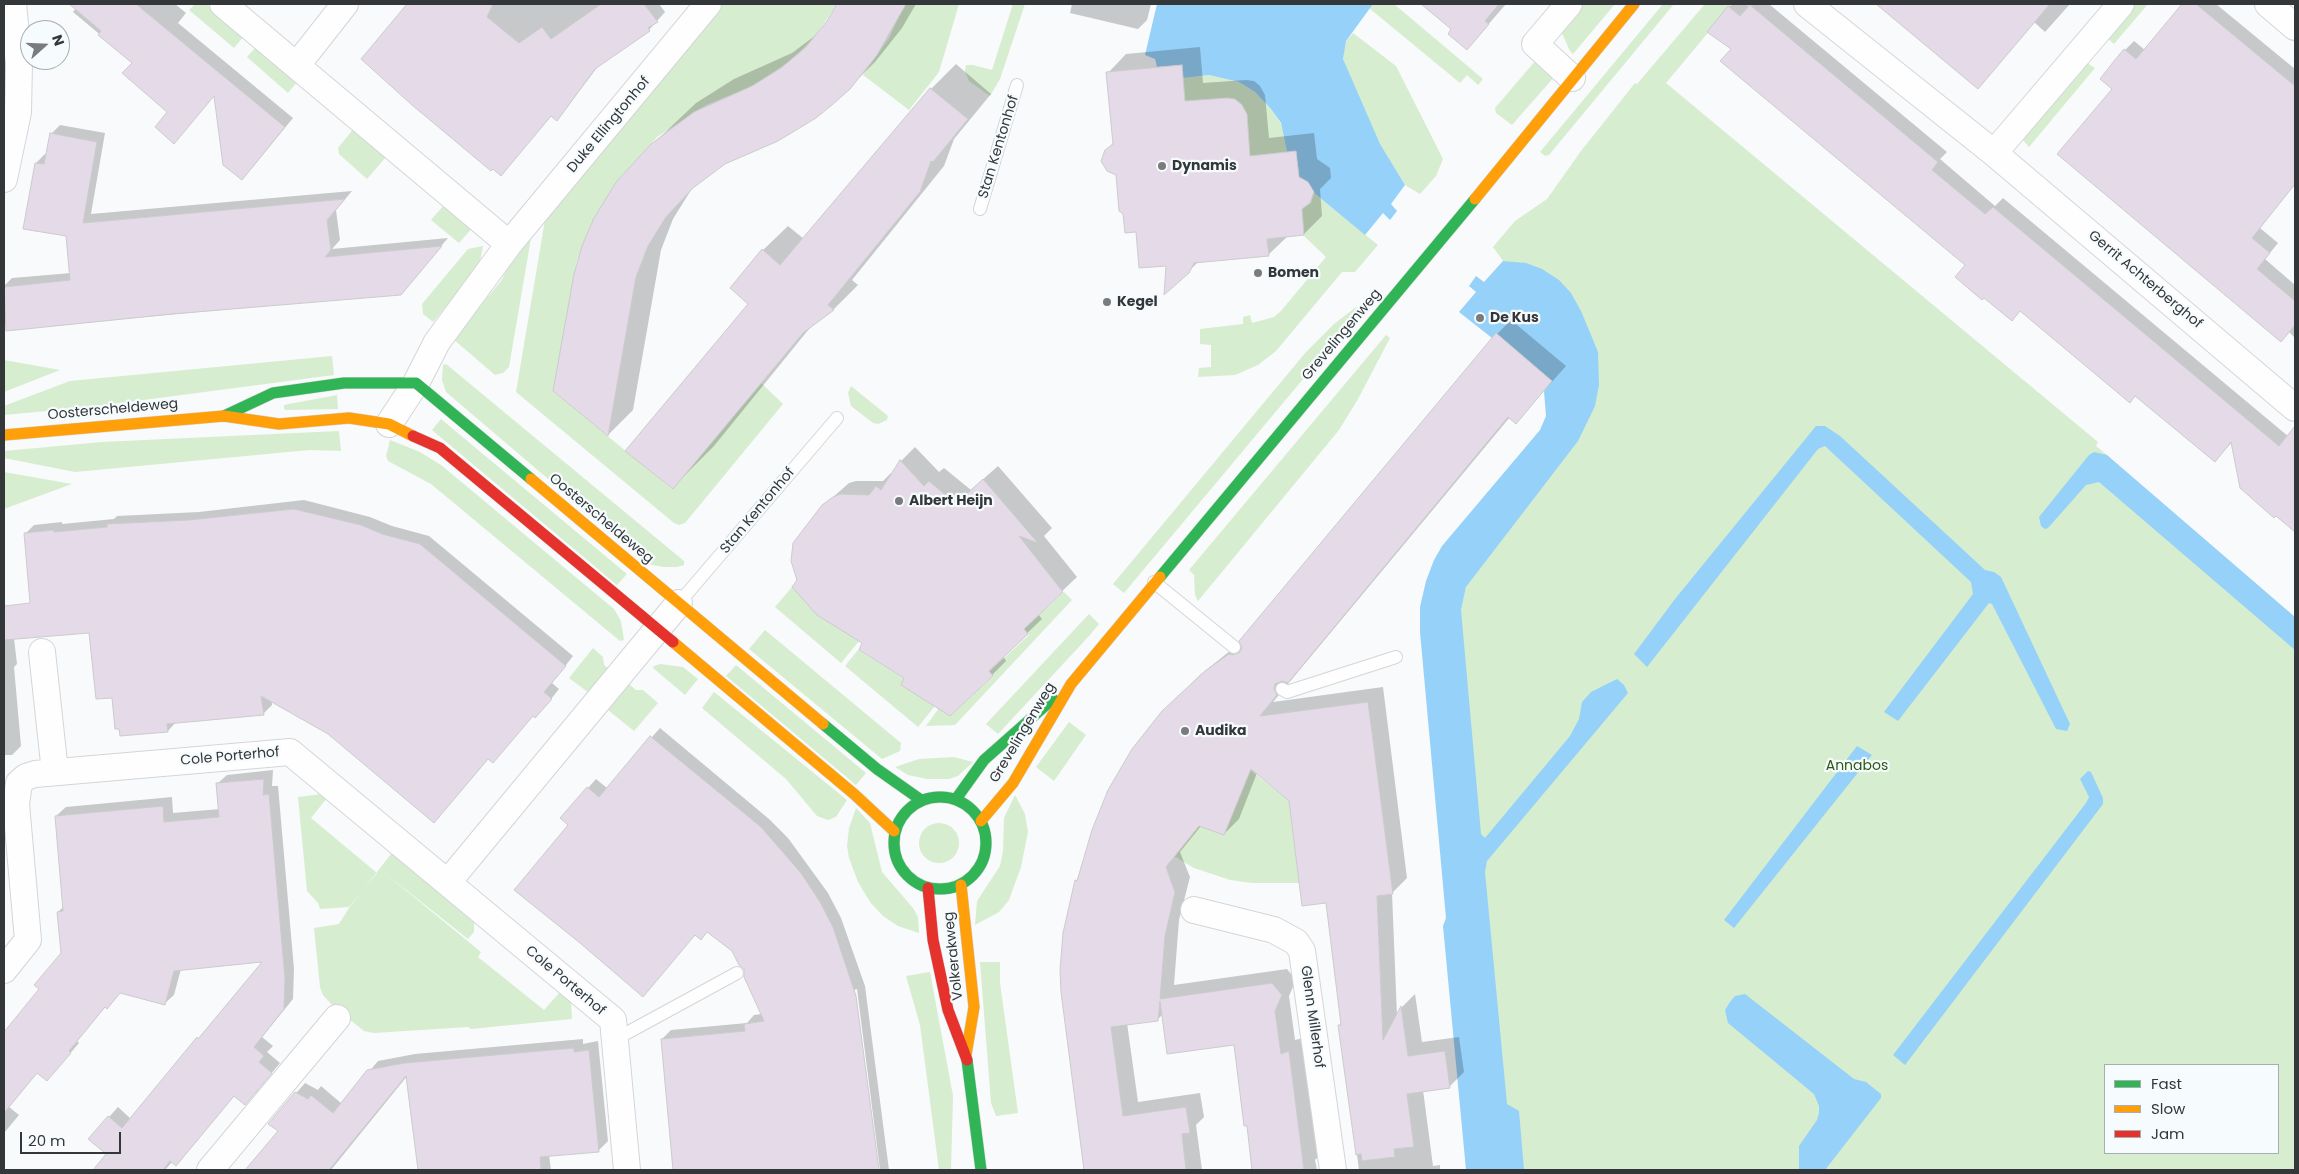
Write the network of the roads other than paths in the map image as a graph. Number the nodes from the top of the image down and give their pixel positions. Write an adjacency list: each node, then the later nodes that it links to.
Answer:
1 (13, 4): 15 (street)
2 (224, 4): 11 (street)
3 (345, 4): 11 (street)
4 (708, 4): 17 (street, Duke Ellingtonhof)
5 (1569, 4): 12 (street)
6 (1634, 4): 12 (street, Grevelingenweg)
7 (1807, 4): 14 (street, Gerrit Achterberghof)
8 (2121, 4): 14 (street)
9 (2268, 4): 10 (street)
10 (2295, 27)
11 (297, 65): 17 (street)
12 (1572, 78): 24 (street, Grevelingenweg)
13 (1018, 85): 16 (lane, Stan Kentonhof)
14 (1994, 153): 19 (street, Gerrit Achterberghof)
15 (4, 180)
16 (980, 209)
17 (509, 244): 18 (street, Duke Ellingtonhof)
18 (416, 383): 20 (street, Oosterscheldeweg); 22 (street, Duke Ellingtonhof); 25 (street, Oosterscheldeweg)
19 (2295, 408)
20 (224, 416): 22 (street, Oosterscheldeweg); 23 (street, Oosterscheldeweg)
21 (837, 418): 25 (lane, Stan Kentonhof)
22 (389, 424): 26 (street, Oosterscheldeweg)
23 (4, 435)
24 (1154, 582): 27 (lane); 30 (street, Grevelingenweg)
25 (679, 603): 26 (street); 34 (street, Oosterscheldeweg)
26 (656, 630): 36 (street, Oosterscheldeweg); 37 (street)
27 (1234, 647)
28 (42, 652): 32 (street)
29 (1396, 657): 31 (lane)
30 (1071, 684): 33 (street, Grevelingenweg); 35 (street, Grevelingenweg)
31 (1282, 689)
32 (55, 772): 37 (street, Cole Porterhof); 41 (street, Cole Porterhof)
33 (956, 799): 34 (street); 35 (street)
34 (921, 800): 36 (street)
35 (981, 821): 38 (street)
36 (894, 831): 39 (street)
37 (448, 882): 44 (street, Cole Porterhof)
38 (961, 884): 39 (street); 45 (street, Volkerakweg)
39 (928, 888): 45 (street, Volkerakweg)
40 (1194, 910): 49 (street, Glenn Millerhof)
41 (4, 970)
42 (737, 973): 44 (lane)
43 (337, 1018): 46 (street)
44 (614, 1040): 47 (street, Cole Porterhof)
45 (966, 1055): 48 (street, Volkerakweg)
46 (210, 1170)
47 (627, 1170)
48 (981, 1170)
49 (1333, 1170)

